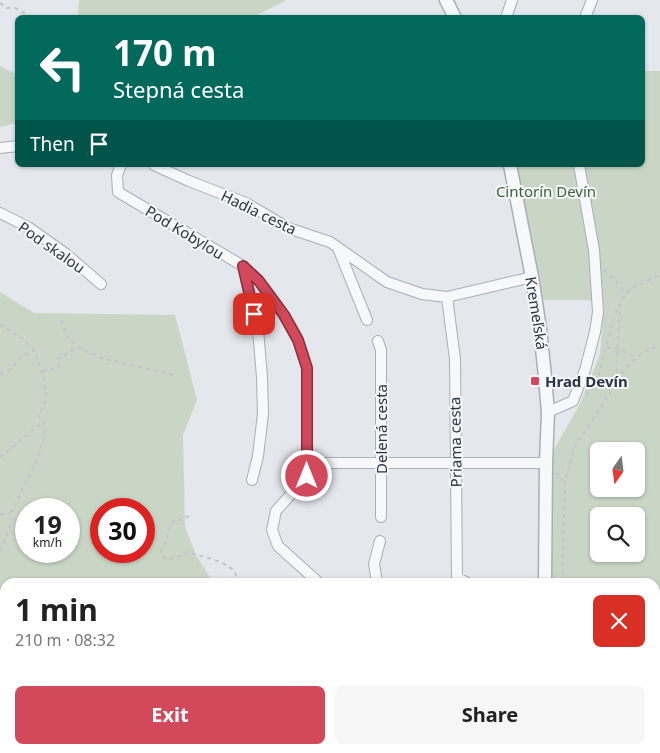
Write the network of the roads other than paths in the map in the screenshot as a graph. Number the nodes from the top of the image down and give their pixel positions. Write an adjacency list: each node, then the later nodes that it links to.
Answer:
1 (446, 0): 4 (street)
2 (512, 0): 5 (street)
3 (592, 0): 6 (street)
4 (454, 15)
5 (507, 15)
6 (586, 15)
7 (15, 146): 8 (street)
8 (0, 148)
9 (120, 167): 15 (street, Pod Kobylou)
10 (158, 167): 14 (street, Hadia cesta)
11 (510, 167): 16 (street, Kremeľská)
12 (579, 167): 21 (street)
13 (0, 213): 17 (street, Pod skalou)
14 (338, 248): 18 (street, Hadia cesta); 19 (street)
15 (243, 266): 22 (street, Pod Kobylou); 26 (street)
16 (532, 277): 18 (street, Hadia cesta); 21 (street, Kremeľská)
17 (101, 284)
18 (447, 297): 23 (street, Priama cesta)
19 (367, 320)
20 (378, 341): 25 (street, Delená cesta)
21 (548, 412): 24 (street, Kremeľská)
22 (307, 463): 25 (street); 29 (street, Pod Kobylou)
23 (456, 463): 24 (street); 25 (street); 31 (street, Priama cesta)
24 (546, 463): 32 (street, Kremeľská)
25 (381, 464): 27 (street, Delená cesta)
26 (252, 480)
27 (382, 517)
28 (380, 541): 30 (street)
29 (314, 578)
30 (376, 578)
31 (457, 578)
32 (545, 578)

